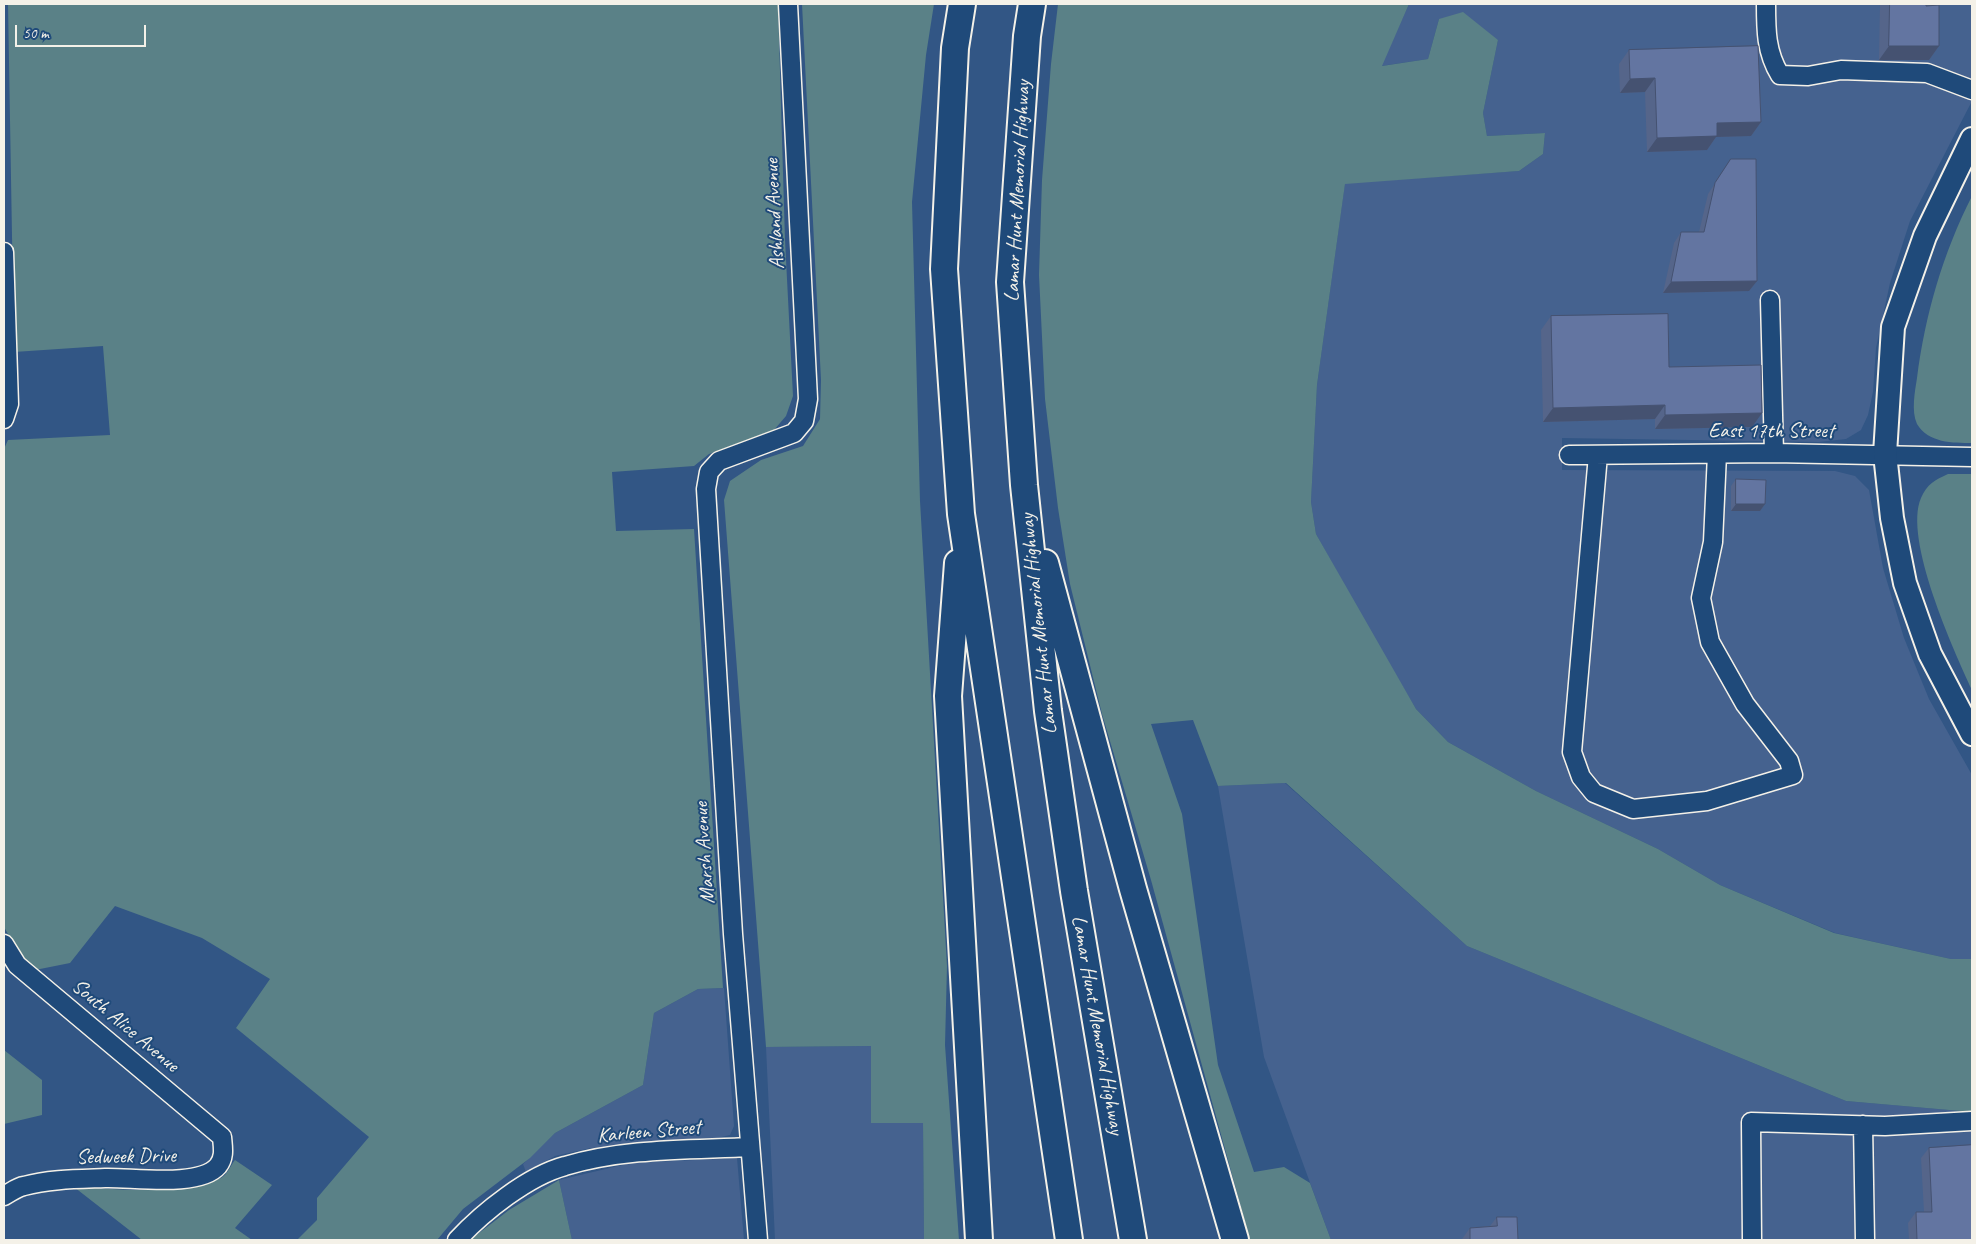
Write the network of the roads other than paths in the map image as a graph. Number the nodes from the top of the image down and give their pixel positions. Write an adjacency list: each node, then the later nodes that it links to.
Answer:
1 (788, 4): 16 (street, Ashland Avenue)
2 (962, 4): 18 (highway)
3 (1032, 4): 17 (highway, Lamar Hunt Memorial Highway)
4 (1766, 4): 5 (street)
5 (1972, 90)
6 (1972, 139): 12 (main road)
7 (4, 252): 9 (street)
8 (1770, 300): 10 (street)
9 (4, 419)
10 (1774, 453): 11 (street, East 17th Street); 12 (street, East 17th Street)
11 (1717, 454): 14 (street, East 17th Street); 14 (street)
12 (1885, 454): 15 (street, East 17th Street); 19 (main road)
13 (1569, 455): 14 (street, East 17th Street)
14 (1598, 455)
15 (1972, 457)
16 (715, 465): 24 (street, Marsh Avenue)
17 (1024, 485): 30 (highway, Lamar Hunt Memorial Highway); 31 (highway)
18 (961, 514): 28 (highway); 29 (highway)
19 (1972, 734)
20 (5, 947): 23 (street, South Alice Avenue)
21 (1972, 1121): 22 (street)
22 (1862, 1125): 32 (street); 33 (street)
23 (222, 1137): 25 (street, Sedweek Drive)
24 (750, 1146): 26 (street, Karleen Street); 27 (street, Marsh Avenue)
25 (4, 1196)
26 (457, 1240)
27 (758, 1240)
28 (979, 1240)
29 (1069, 1240)
30 (1133, 1240)
31 (1235, 1240)
32 (1752, 1240)
33 (1864, 1240)

